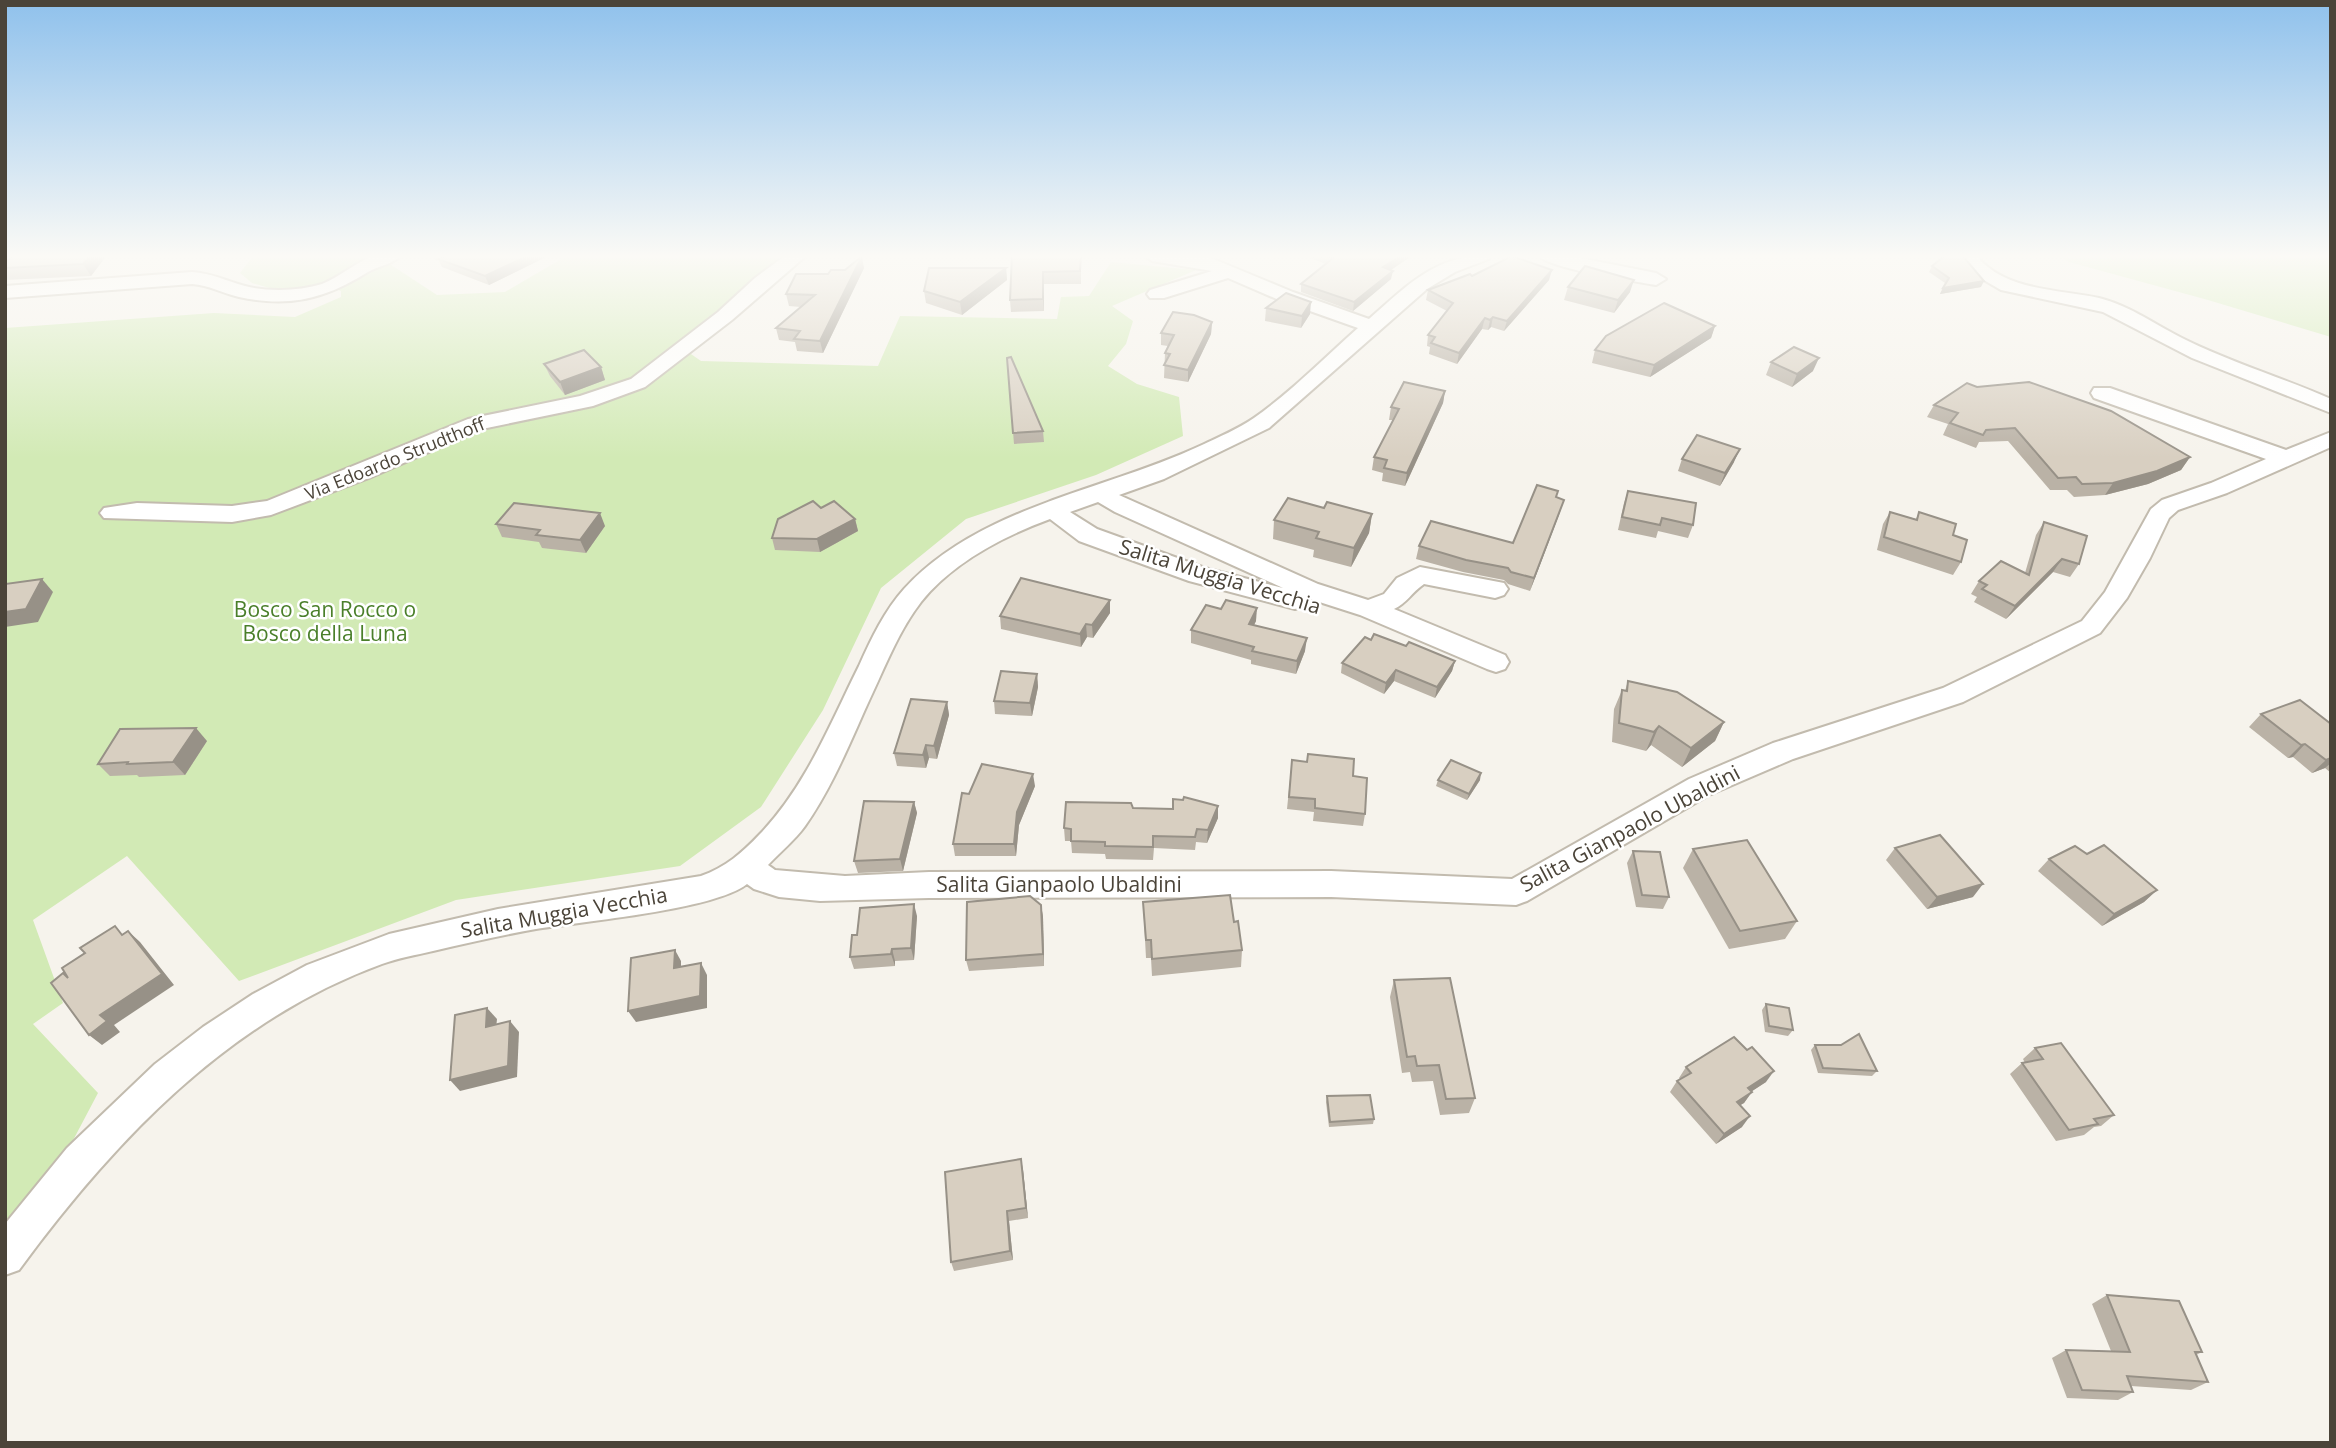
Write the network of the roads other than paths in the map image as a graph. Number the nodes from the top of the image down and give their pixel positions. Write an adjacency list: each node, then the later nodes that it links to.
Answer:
1 (716, 323): 12 (street, Via Edoardo Strudthoff)
2 (1361, 323): 5 (street)
3 (1379, 323): 5 (street, Salita Muggia Vecchia)
4 (2141, 323): 7 (street)
5 (1374, 327): 10 (street, Salita Muggia Vecchia)
6 (2102, 393): 9 (street)
7 (2331, 407)
8 (2331, 439): 9 (street, Salita Gianpaolo Ubaldini)
9 (2288, 459): 16 (street, Salita Gianpaolo Ubaldini)
10 (1101, 494): 11 (street, Salita Muggia Vecchia); 14 (street, Salita Muggia Vecchia)
11 (1055, 510): 14 (street, Salita Muggia Vecchia); 16 (street, Salita Muggia Vecchia)
12 (112, 513)
13 (1495, 589): 14 (street)
14 (1361, 614): 15 (street, Salita Muggia Vecchia)
15 (1496, 662)
16 (749, 866): 17 (street, Salita Muggia Vecchia)
17 (5, 1256)

